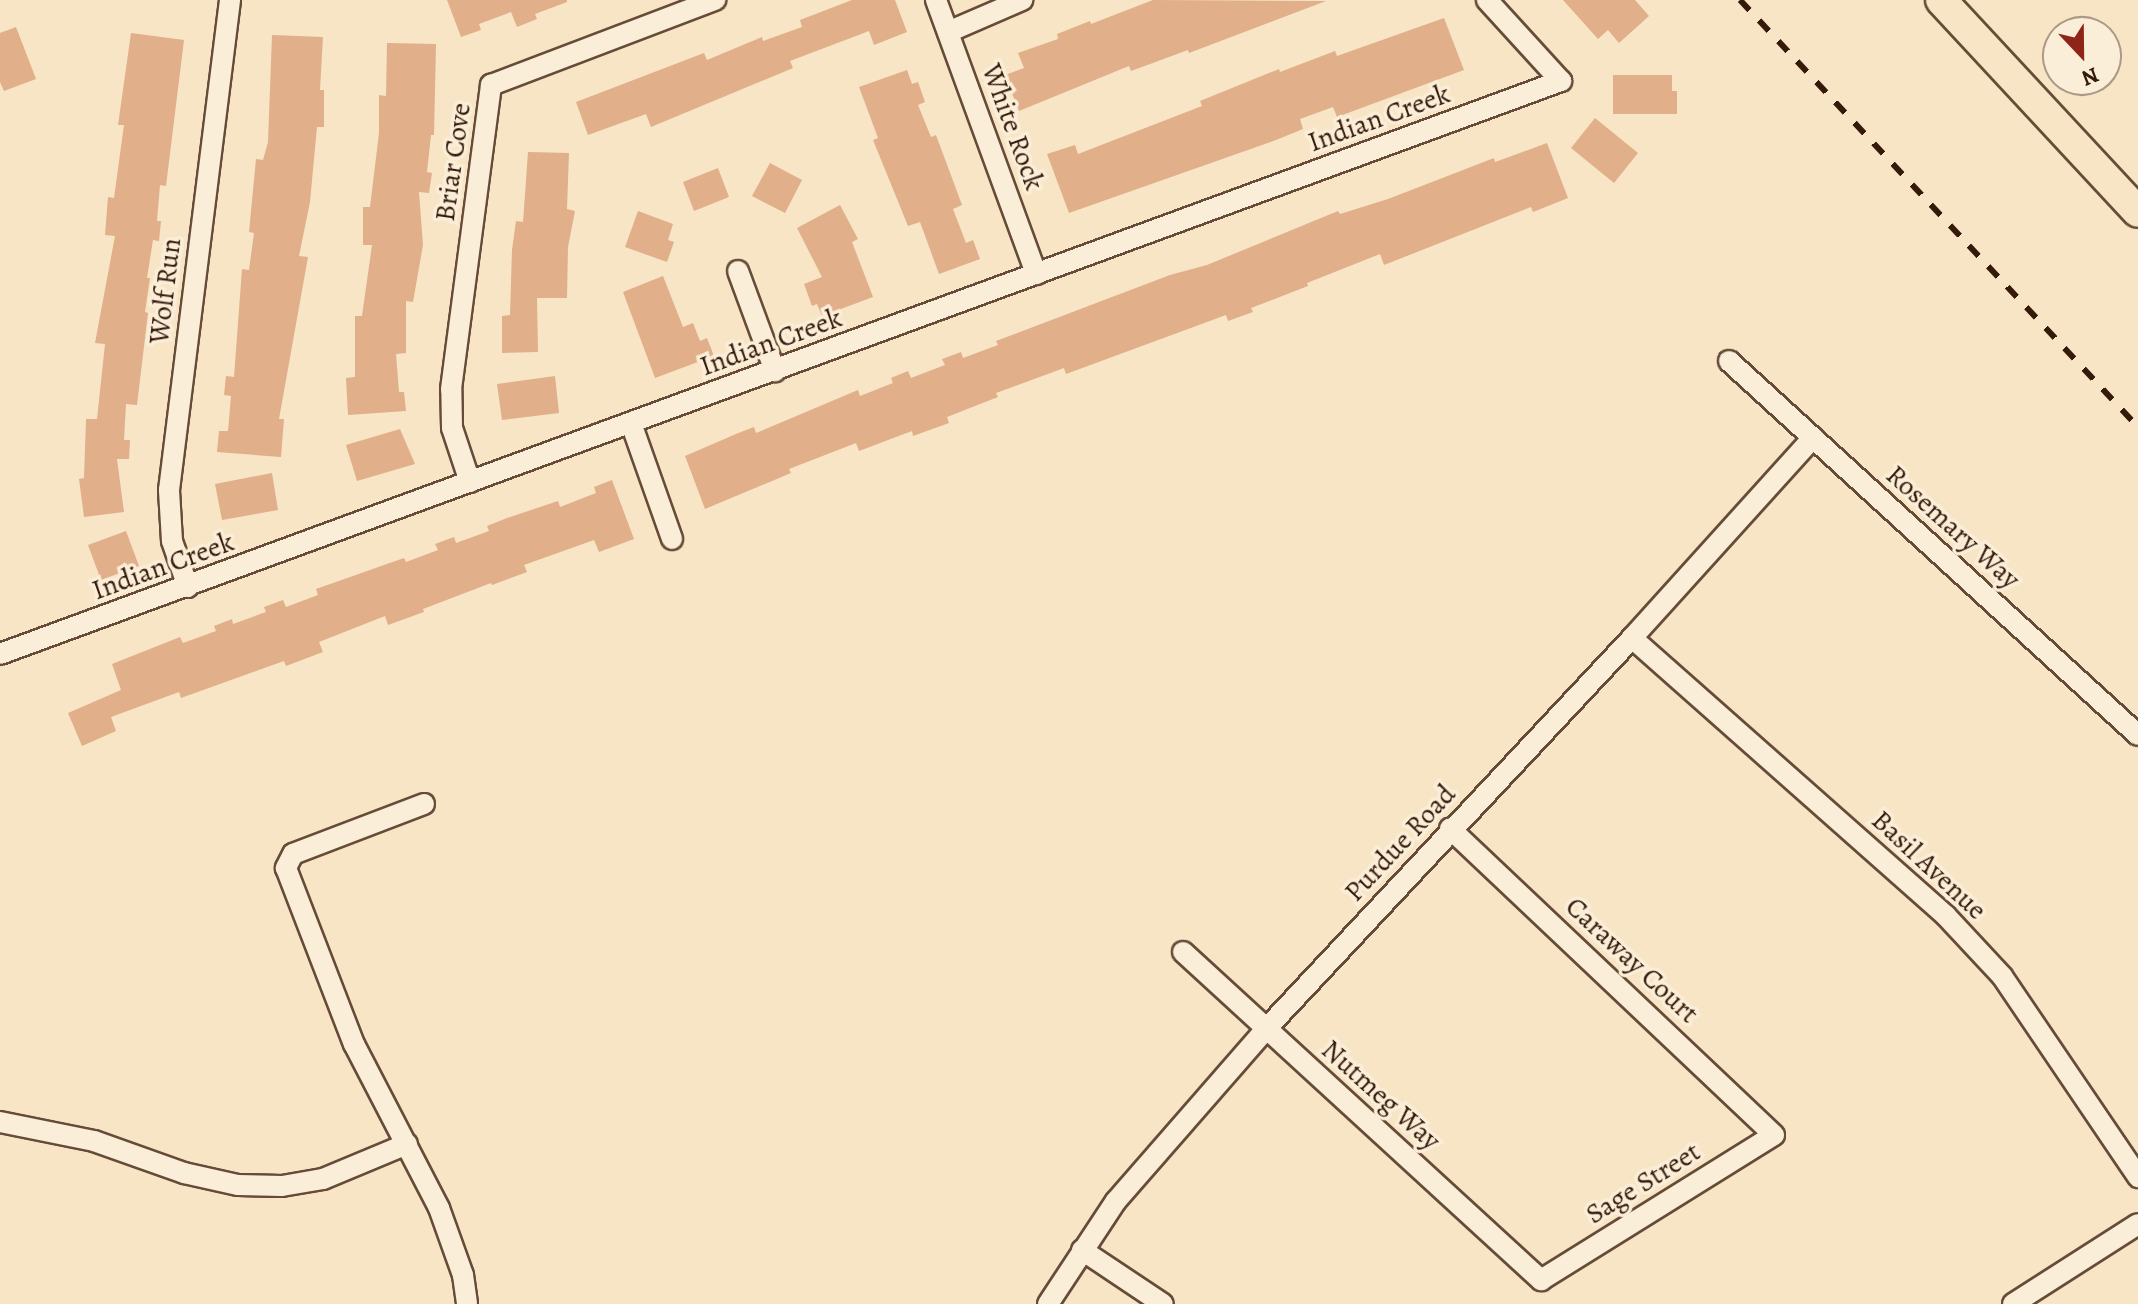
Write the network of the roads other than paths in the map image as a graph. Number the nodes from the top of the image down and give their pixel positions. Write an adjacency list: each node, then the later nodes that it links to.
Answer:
1 (230, 0): 17 (street, Wolf Run)
2 (715, 0): 15 (street, Briar Cove)
3 (936, 0): 7 (street, White Rock)
4 (1022, 0): 7 (street)
5 (1487, 0): 10 (street, Indian Creek)
6 (1941, 0): 8 (main road)
7 (948, 32): 10 (street, White Rock)
8 (2138, 212)
9 (738, 271): 12 (street)
10 (1036, 274): 12 (street, Indian Creek)
11 (1729, 361): 14 (street, Rosemary Way)
12 (775, 371): 13 (street, Indian Creek)
13 (631, 423): 15 (street, Indian Creek); 16 (street)
14 (1813, 438): 18 (street, Purdue Road); 20 (street, Rosemary Way)
15 (470, 482): 17 (street, Indian Creek)
16 (672, 539)
17 (188, 587): 19 (street, Indian Creek)
18 (1632, 638): 22 (street, Purdue Road); 28 (street, Basil Avenue)
19 (0, 654)
20 (2138, 735)
21 (424, 804): 27 (street)
22 (1450, 829): 24 (street, Purdue Road); 26 (street, Caraway Court)
23 (1183, 952): 24 (street, Nutmeg Way)
24 (1266, 1029): 30 (street, Purdue Road); 31 (street, Nutmeg Way)
25 (0, 1122): 27 (street)
26 (1774, 1135): 31 (street, Sage Street)
27 (407, 1144): 32 (street)
28 (2138, 1177)
29 (2138, 1224): 35 (street)
30 (1082, 1250): 33 (street, Purdue Road); 34 (street)
31 (1541, 1280)
32 (467, 1304)
33 (1048, 1304)
34 (1163, 1304)
35 (2013, 1304)

